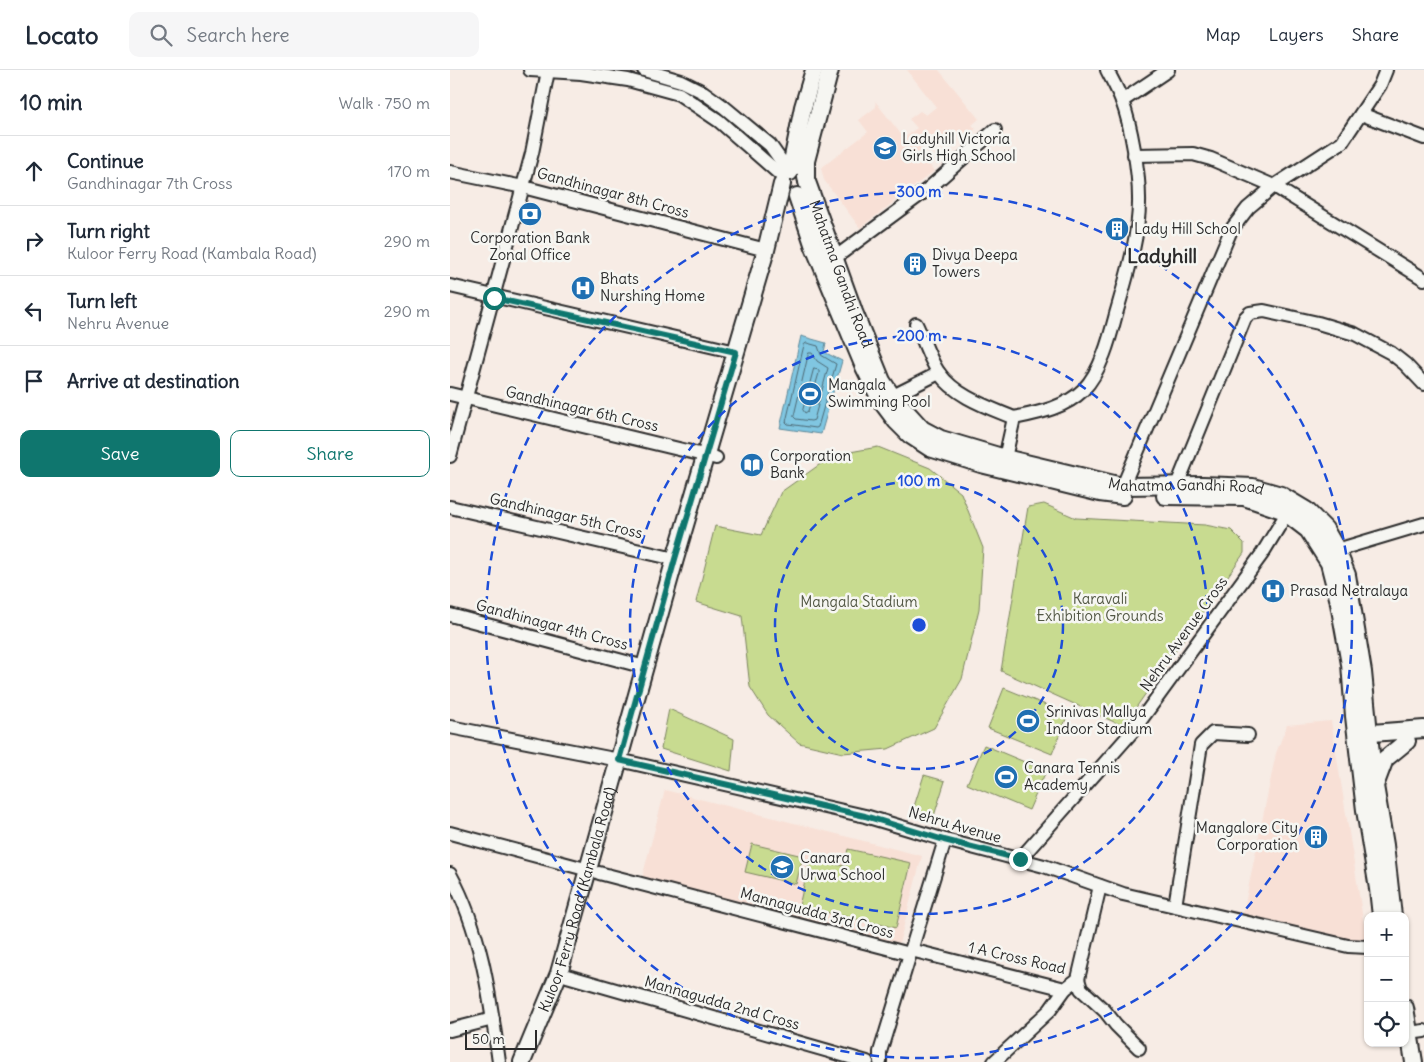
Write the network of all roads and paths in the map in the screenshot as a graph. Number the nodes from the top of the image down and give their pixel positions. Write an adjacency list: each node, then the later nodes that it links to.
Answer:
1 (530, 70): 8 (street)
2 (644, 70): 16 (street)
3 (814, 70): 16 (main road)
4 (830, 70): 16 (main road)
5 (1108, 70): 10 (street)
6 (1168, 70): 10 (street)
7 (1386, 70): 11 (street)
8 (548, 71): 9 (street); 17 (street)
9 (634, 76): 16 (street)
10 (1122, 101): 14 (street)
11 (1360, 114): 13 (street); 18 (street)
12 (995, 130): 20 (street)
13 (1424, 138)
14 (1134, 155): 18 (street); 31 (street)
15 (450, 172): 17 (street, Gandhinagar 8th Cross)
16 (793, 182): 19 (main road, Kuloor Ferry Road (Kambala Road)); 20 (main road, Mahatma Gandhi Road); 30 (main road, Mahatma Gandhi Road); 33 (main road, Kuloor Ferry Road (Kambala Road))
17 (523, 186): 19 (street, Gandhinagar 8th Cross); 23 (street)
18 (1274, 186): 21 (street); 36 (street)
19 (766, 250): 25 (main road, Kuloor Ferry Road (Kambala Road))
20 (834, 253): 30 (main road, Mahatma Gandhi Road)
21 (1424, 279)
22 (450, 286): 23 (street)
23 (494, 298): 25 (street); 29 (street)
24 (916, 324): 26 (street)
25 (736, 352): 33 (main road, Kuloor Ferry Road (Kambala Road))
26 (939, 373): 30 (street); 31 (street)
27 (1424, 384): 35 (street)
28 (450, 394): 29 (street, Gandhinagar 6th Cross)
29 (466, 398): 32 (street); 33 (street, Gandhinagar 6th Cross)
30 (887, 399): 34 (main road, Mahatma Gandhi Road); 36 (main road, Mahatma Gandhi Road)
31 (1014, 418): 34 (street)
32 (450, 456)
33 (712, 456): 41 (main road, Kuloor Ferry Road (Kambala Road)); 51 (main road, Kuloor Ferry Road (Kambala Road))
34 (1005, 458): 36 (main road, Mahatma Gandhi Road)
35 (1177, 485): 36 (main road, Mahatma Gandhi Road); 40 (main road, Mahatma Gandhi Road)
36 (1121, 491): 38 (main road, Mahatma Gandhi Road)
37 (450, 506): 41 (street, Gandhinagar 5th Cross)
38 (1287, 513): 49 (main road, Mahatma Gandhi Road); 55 (street, Nehru Avenue Cross)
39 (1424, 524): 40 (street)
40 (1337, 550): 44 (main road, Mahatma Gandhi Road)
41 (675, 559): 43 (main road, Kuloor Ferry Road (Kambala Road))
42 (450, 615): 43 (street, Gandhinagar 4th Cross)
43 (645, 667): 51 (main road, Kuloor Ferry Road (Kambala Road))
44 (1365, 692): 48 (main road); 49 (main road, Mahatma Gandhi Road)
45 (450, 727): 51 (street, Nehru Avenue)
46 (1424, 729): 48 (main road)
47 (1248, 735): 59 (street)
48 (1404, 736): 49 (main road); 50 (main road); 52 (main road)
49 (1363, 739): 52 (main road, Mahatma Gandhi Road); 60 (main road, Mahatma Gandhi Road)
50 (1424, 740)
51 (624, 762): 54 (street, Nehru Avenue); 56 (main road, Kuloor Ferry Road (Kambala Road))
52 (1375, 785): 61 (main road, Mahatma Gandhi Road)
53 (450, 833): 56 (street, Mannagudda 3rd Cross)
54 (944, 840): 55 (street, Nehru Avenue); 63 (street, Mannagudda 3rd Cross)
55 (1020, 859): 58 (street, Nehru Avenue)
56 (594, 871): 63 (street, Mannagudda 3rd Cross); 64 (main road, Kuloor Ferry Road (Kambala Road)); 72 (main road, Kuloor Ferry Road (Kambala Road))
57 (450, 874): 67 (street)
58 (1100, 886): 59 (street, Nehru Avenue); 65 (street, 1 A Cross Road)
59 (1175, 906): 62 (street, Nehru Avenue)
60 (1381, 912)
61 (1393, 912)
62 (1364, 947)
63 (911, 952): 66 (street, 1 A Cross Road); 75 (street)
64 (567, 976): 73 (main road, Kuloor Ferry Road (Kambala Road)); 74 (street, Mannagudda 2nd Cross)
65 (1078, 979): 66 (street, 1 A Cross Road); 70 (street)
66 (1065, 989): 76 (street)
67 (493, 1019): 68 (street); 71 (street)
68 (450, 1030)
69 (1412, 1036): 77 (main road); 78 (main road)
70 (1140, 1048)
71 (498, 1062)
72 (522, 1062)
73 (534, 1062)
74 (867, 1062)
75 (880, 1062)
76 (994, 1062)
77 (1405, 1062)
78 (1414, 1062)

